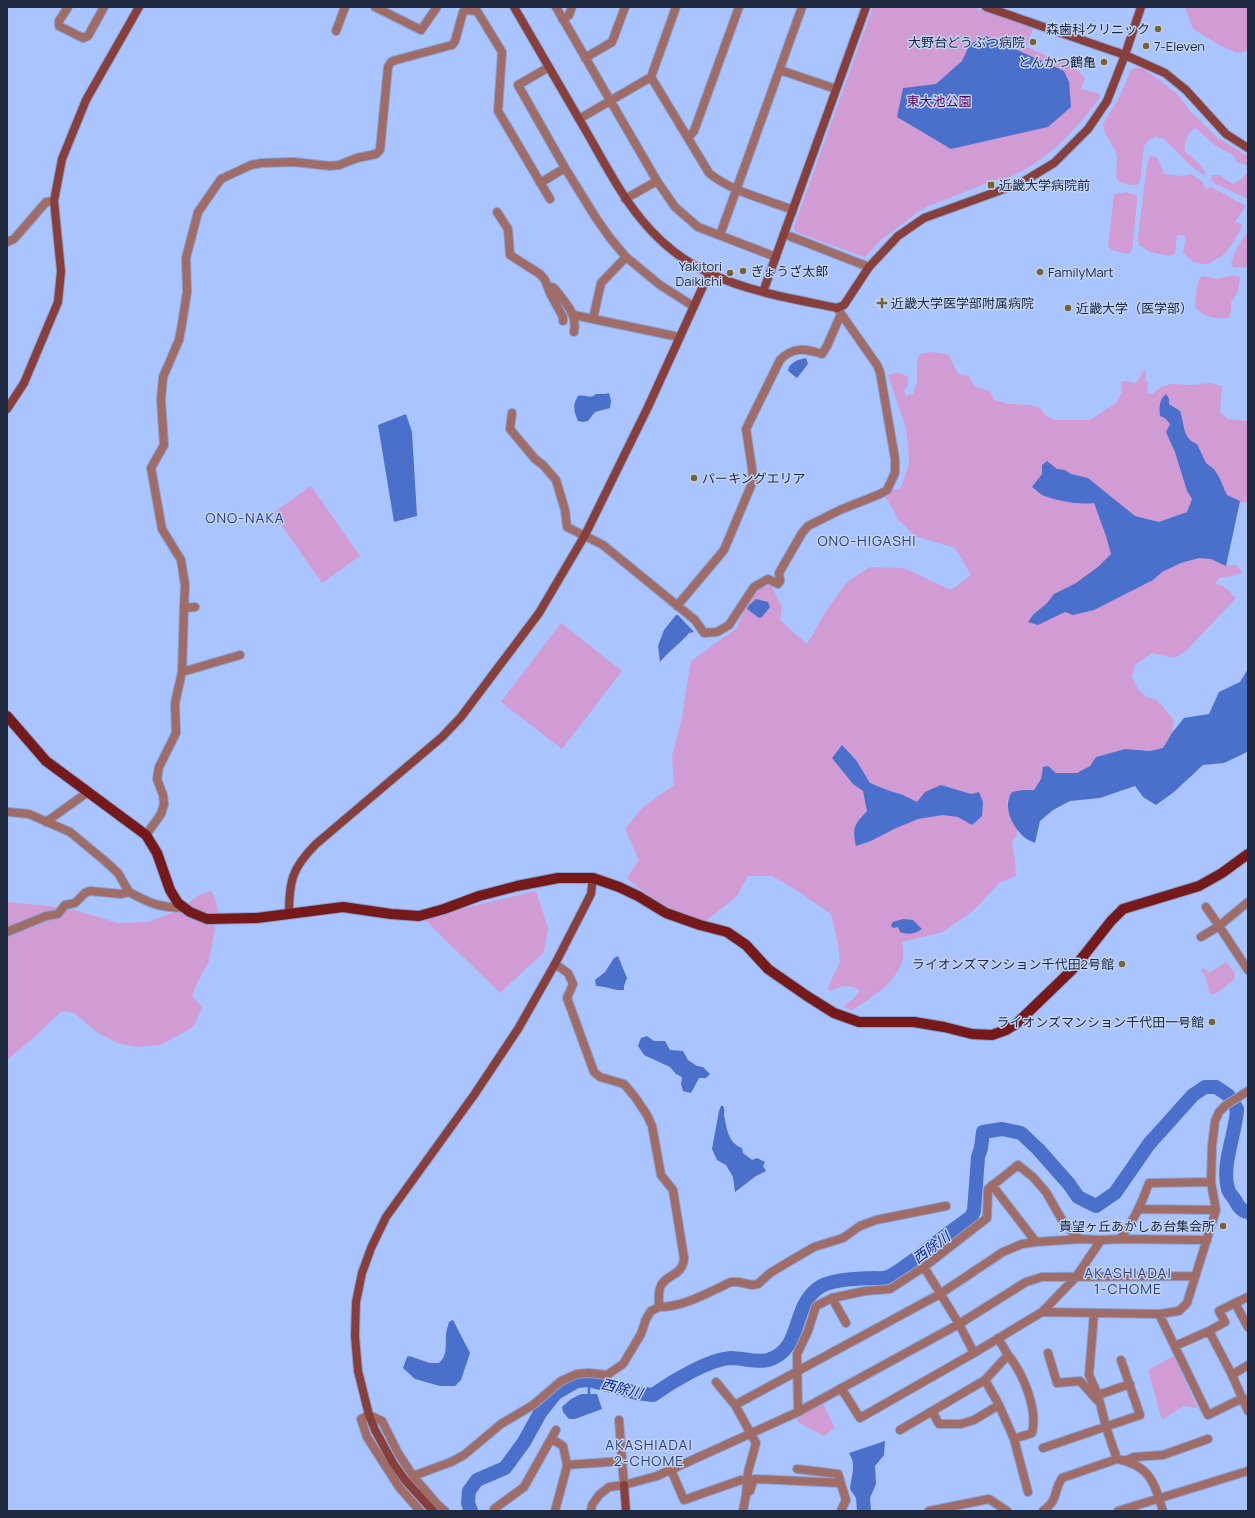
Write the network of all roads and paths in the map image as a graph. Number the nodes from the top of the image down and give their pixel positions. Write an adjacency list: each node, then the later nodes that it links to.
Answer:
1 (68, 7): 2 (street)
2 (104, 7)
3 (139, 7): 36 (street)
4 (345, 7): 19 (street)
5 (375, 7): 6 (street)
6 (437, 7)
7 (514, 7): 22 (street)
8 (556, 7): 18 (street)
9 (572, 7): 18 (street)
10 (625, 7): 21 (street)
11 (676, 7): 24 (street)
12 (739, 7): 28 (street)
13 (802, 7): 23 (street)
14 (866, 7): 25 (street)
15 (986, 7): 17 (street)
16 (1141, 7): 20 (street)
17 (1003, 10): 20 (street)
18 (563, 20): 21 (street)
19 (336, 31)
20 (1125, 55): 29 (street); 44 (street)
21 (585, 58): 26 (street)
22 (549, 67): 27 (street); 30 (street)
23 (780, 70): 25 (street); 33 (street)
24 (651, 77): 26 (street); 28 (street)
25 (836, 89): 37 (street)
26 (610, 101): 27 (street); 31 (street)
27 (579, 119): 35 (street)
28 (688, 138): 33 (street)
29 (1248, 148)
30 (565, 168): 32 (street); 42 (street)
31 (657, 181): 35 (street); 40 (street)
32 (540, 183): 34 (street); 60 (street)
33 (737, 189): 37 (street); 40 (street)
34 (550, 199)
35 (625, 199): 45 (street)
36 (54, 201): 41 (street); 55 (street)
37 (793, 210): 39 (street)
38 (497, 212): 46 (street)
39 (784, 234): 43 (street); 44 (street)
40 (720, 235): 43 (street)
41 (7, 242)
42 (626, 257): 48 (street); 51 (street)
43 (776, 257): 47 (street)
44 (869, 267): 49 (street)
45 (709, 273): 47 (street); 48 (street)
46 (549, 288): 50 (street); 52 (street)
47 (763, 292): 49 (street)
48 (694, 306): 54 (street)
49 (839, 311): 58 (street); 58 (street)
50 (574, 315): 51 (street); 53 (street)
51 (593, 319): 54 (street)
52 (563, 321)
53 (574, 332)
54 (679, 337): 57 (street)
55 (7, 408)
56 (512, 413): 57 (street)
57 (585, 535): 58 (street); 74 (street)
58 (677, 606)
59 (195, 607): 60 (street)
60 (184, 608): 62 (street)
61 (240, 654): 62 (street)
62 (182, 672): 67 (street)
63 (7, 716): 64 (main road)
64 (88, 792): 66 (street); 67 (main road)
65 (9, 812): 66 (street)
66 (46, 822): 70 (street)
67 (146, 835): 73 (main road)
68 (1248, 854): 69 (main road)
69 (593, 878): 74 (main road); 78 (street)
70 (129, 892): 73 (street); 76 (street)
71 (1248, 902): 75 (street)
72 (1206, 907): 75 (street)
73 (184, 908): 74 (main road)
74 (290, 914)
75 (1218, 926): 77 (street); 79 (street)
76 (7, 932)
77 (1201, 937)
78 (555, 964): 98 (street); 126 (street)
79 (1248, 970)
80 (1248, 1091): 81 (street)
81 (1211, 1182): 84 (street); 85 (street)
82 (992, 1185): 86 (street); 90 (street); 91 (street)
83 (946, 1206): 98 (street)
84 (1139, 1209): 85 (street); 87 (street)
85 (1216, 1210): 89 (street)
86 (1080, 1239): 88 (street); 90 (street)
87 (1120, 1239): 88 (street); 89 (street)
88 (1101, 1240): 92 (street)
89 (1207, 1240): 93 (street)
90 (1036, 1242): 94 (street)
91 (924, 1268): 94 (street); 95 (street)
92 (1076, 1276): 93 (street); 99 (street); 103 (street)
93 (1196, 1276): 101 (street)
94 (940, 1294): 103 (street); 113 (street)
95 (832, 1298): 102 (street); 113 (street)
96 (1248, 1298): 97 (street)
97 (1235, 1303): 104 (street); 105 (street)
98 (660, 1307): 143 (street)
99 (1042, 1312): 100 (street); 106 (street)
100 (1094, 1313): 101 (street); 120 (street)
101 (1159, 1314): 107 (street)
102 (846, 1323)
103 (959, 1324): 108 (street); 118 (street)
104 (1248, 1327)
105 (1209, 1331): 107 (street); 114 (street)
106 (998, 1338): 108 (street); 110 (street)
107 (1175, 1346): 119 (street)
108 (974, 1353): 118 (street)
109 (1048, 1353): 120 (street)
110 (1008, 1355): 115 (street); 133 (street)
111 (1121, 1360): 117 (street)
112 (1248, 1365): 114 (street)
113 (797, 1371): 121 (street); 125 (street)
114 (1232, 1374): 119 (street)
115 (985, 1380): 122 (street); 123 (street)
116 (716, 1382): 121 (street)
117 (1130, 1384): 120 (street); 128 (street)
118 (841, 1388): 125 (street)
119 (1243, 1398): 124 (street)
120 (1098, 1399): 128 (street)
121 (735, 1405): 131 (street)
122 (999, 1405): 123 (street); 133 (street)
123 (932, 1411): 130 (street)
124 (1248, 1411)
125 (798, 1412): 131 (street)
126 (369, 1415): 143 (street); 151 (street); 152 (street)
127 (619, 1420): 138 (street)
128 (1106, 1427): 135 (street); 136 (street)
129 (556, 1430): 132 (street)
130 (900, 1430)
131 (750, 1434): 141 (street); 148 (street)
132 (552, 1438): 139 (street); 150 (street)
133 (1014, 1439): 147 (street)
134 (1208, 1439): 137 (street)
135 (1043, 1448)
136 (1117, 1459): 137 (street); 161 (street)
137 (1127, 1460): 149 (street)
138 (622, 1461): 139 (street); 146 (street)
139 (567, 1465): 154 (street)
140 (797, 1469): 145 (street)
141 (670, 1470): 144 (street); 146 (street)
142 (1248, 1471): 149 (street)
143 (413, 1476): 153 (street)
144 (741, 1480)
145 (840, 1483): 148 (street); 158 (street)
146 (624, 1485): 155 (street); 156 (street)
147 (1028, 1492)
148 (745, 1499): 157 (street)
149 (1159, 1499): 162 (street); 163 (street)
150 (499, 1508)
151 (420, 1511)
152 (433, 1511)
153 (445, 1511)
154 (555, 1511)
155 (591, 1511)
156 (626, 1511)
157 (743, 1511)
158 (841, 1511)
159 (929, 1511): 160 (street)
160 (1007, 1511)
161 (1043, 1511)
162 (1118, 1511)
163 (1163, 1511)

